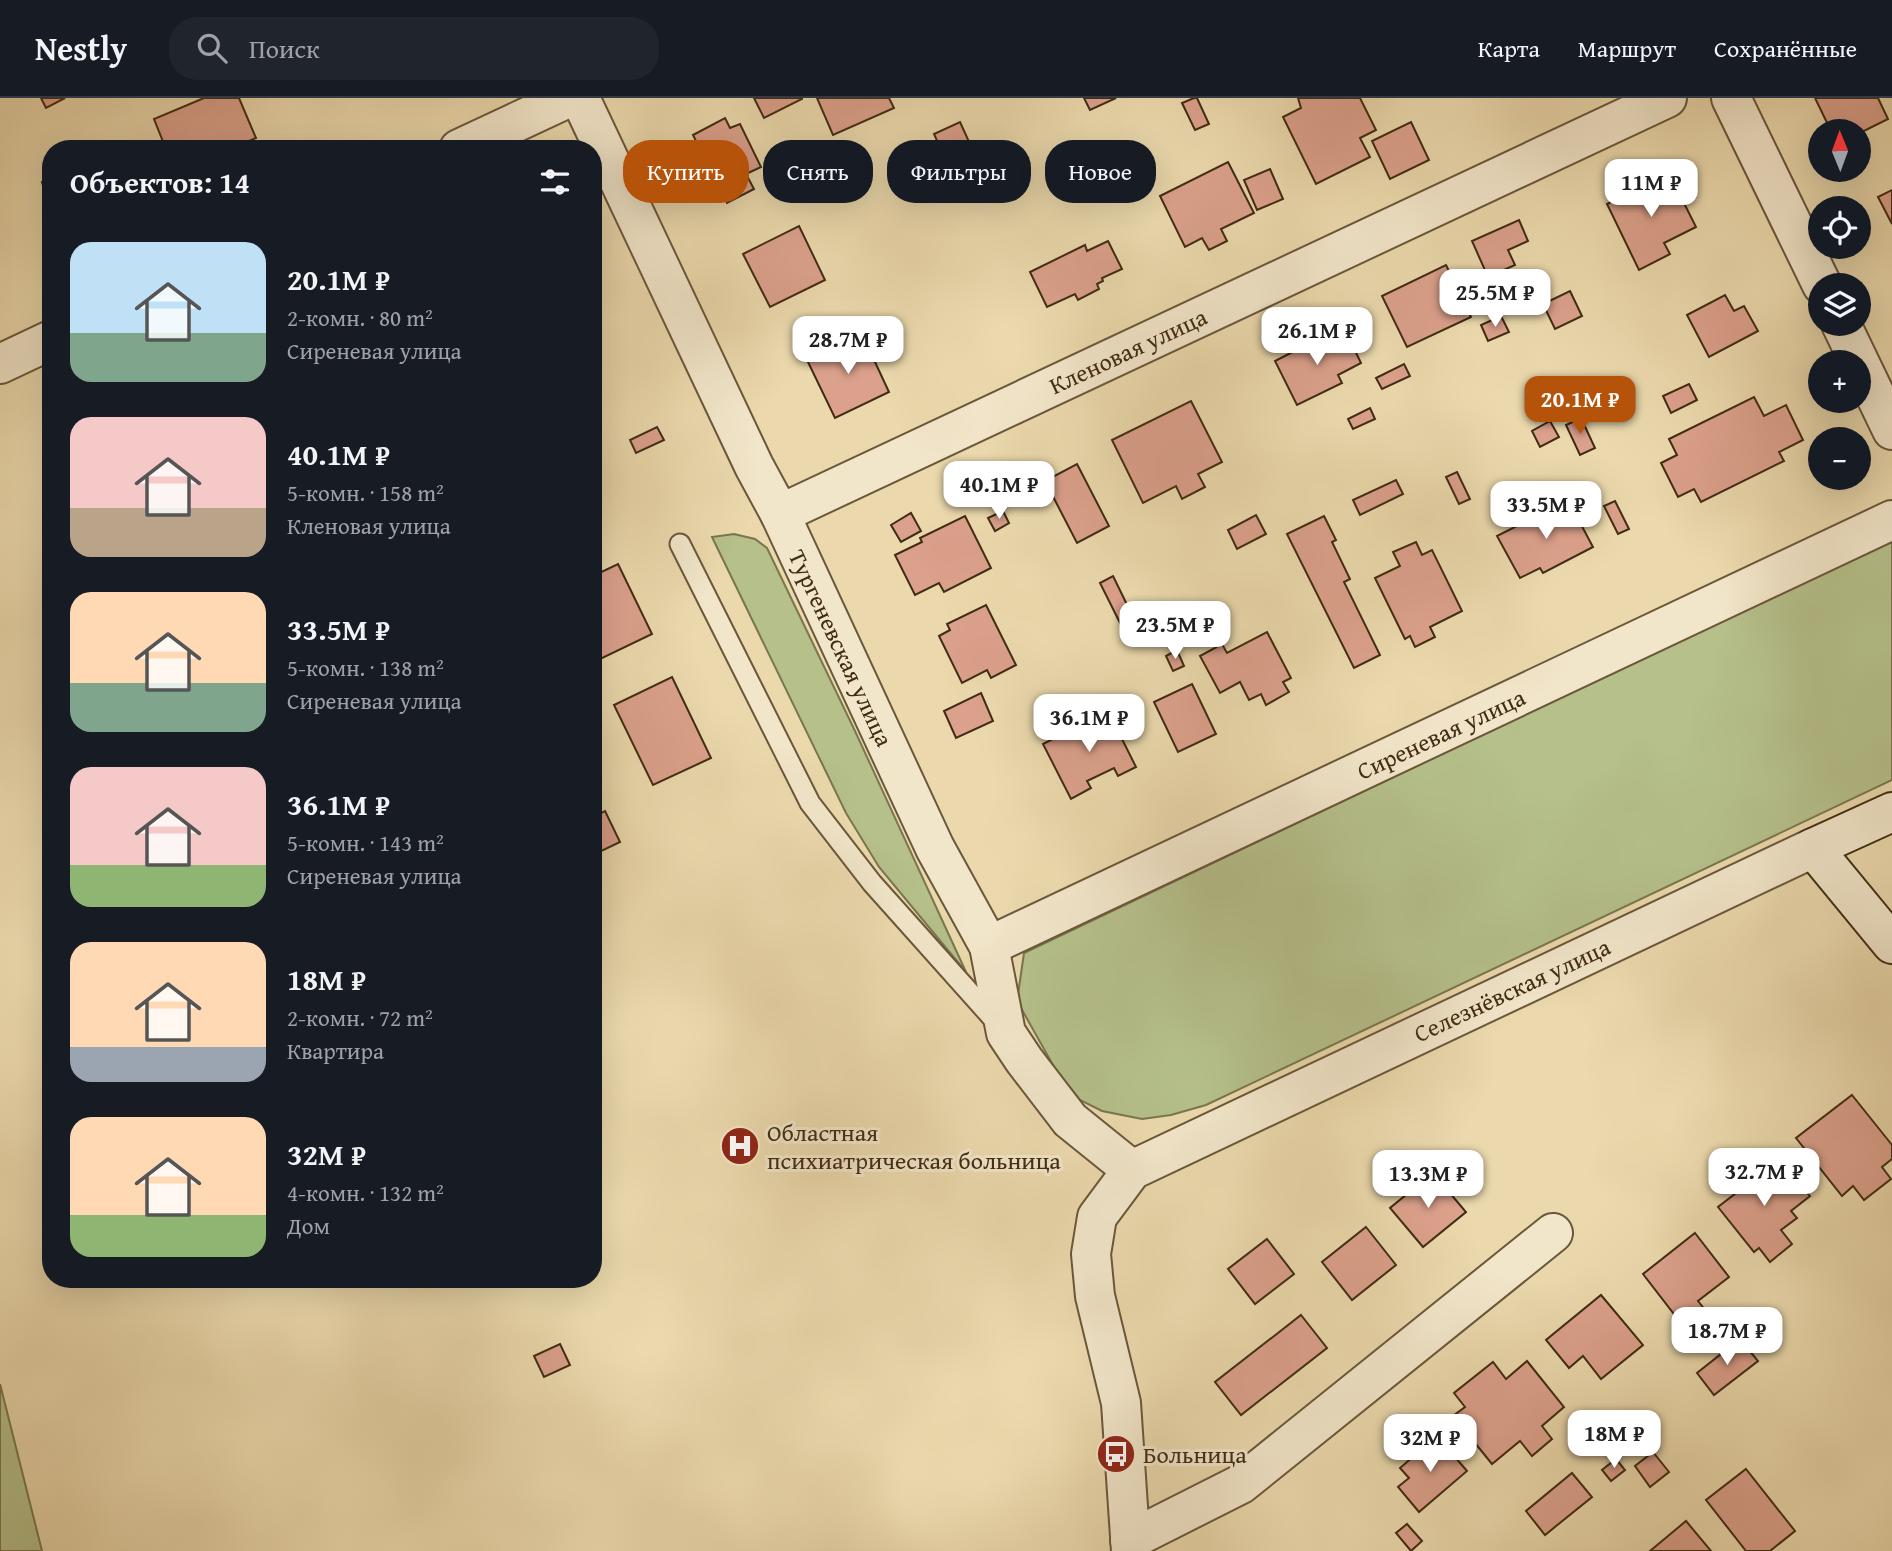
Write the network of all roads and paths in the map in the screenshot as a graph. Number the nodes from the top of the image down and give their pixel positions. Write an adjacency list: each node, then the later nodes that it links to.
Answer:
1 (568, 98): 5 (street)
2 (580, 98): 6 (street, Тургеневская улица)
3 (1667, 98): 13 (street, Кленовая улица)
4 (1731, 98): 8 (street)
5 (478, 140)
6 (600, 140)
7 (602, 144): 13 (street, Тургеневская улица)
8 (1816, 273)
9 (1847, 336): 12 (street)
10 (42, 344): 11 (street)
11 (0, 364)
12 (1892, 430)
13 (780, 514): 19 (street, Тургеневская улица)
14 (1892, 520): 19 (street, Сиреневая улица)
15 (680, 544): 20 (lane)
16 (1892, 812): 17 (street, Селезнёвская улица)
17 (1813, 848): 18 (street); 21 (street, Селезнёвская улица)
18 (1892, 944)
19 (989, 946): 20 (street, Тургеневская улица)
20 (1006, 1033): 21 (street, Тургеневская улица)
21 (1132, 1170): 23 (street)
22 (1553, 1233): 23 (street)
23 (1131, 1546)

